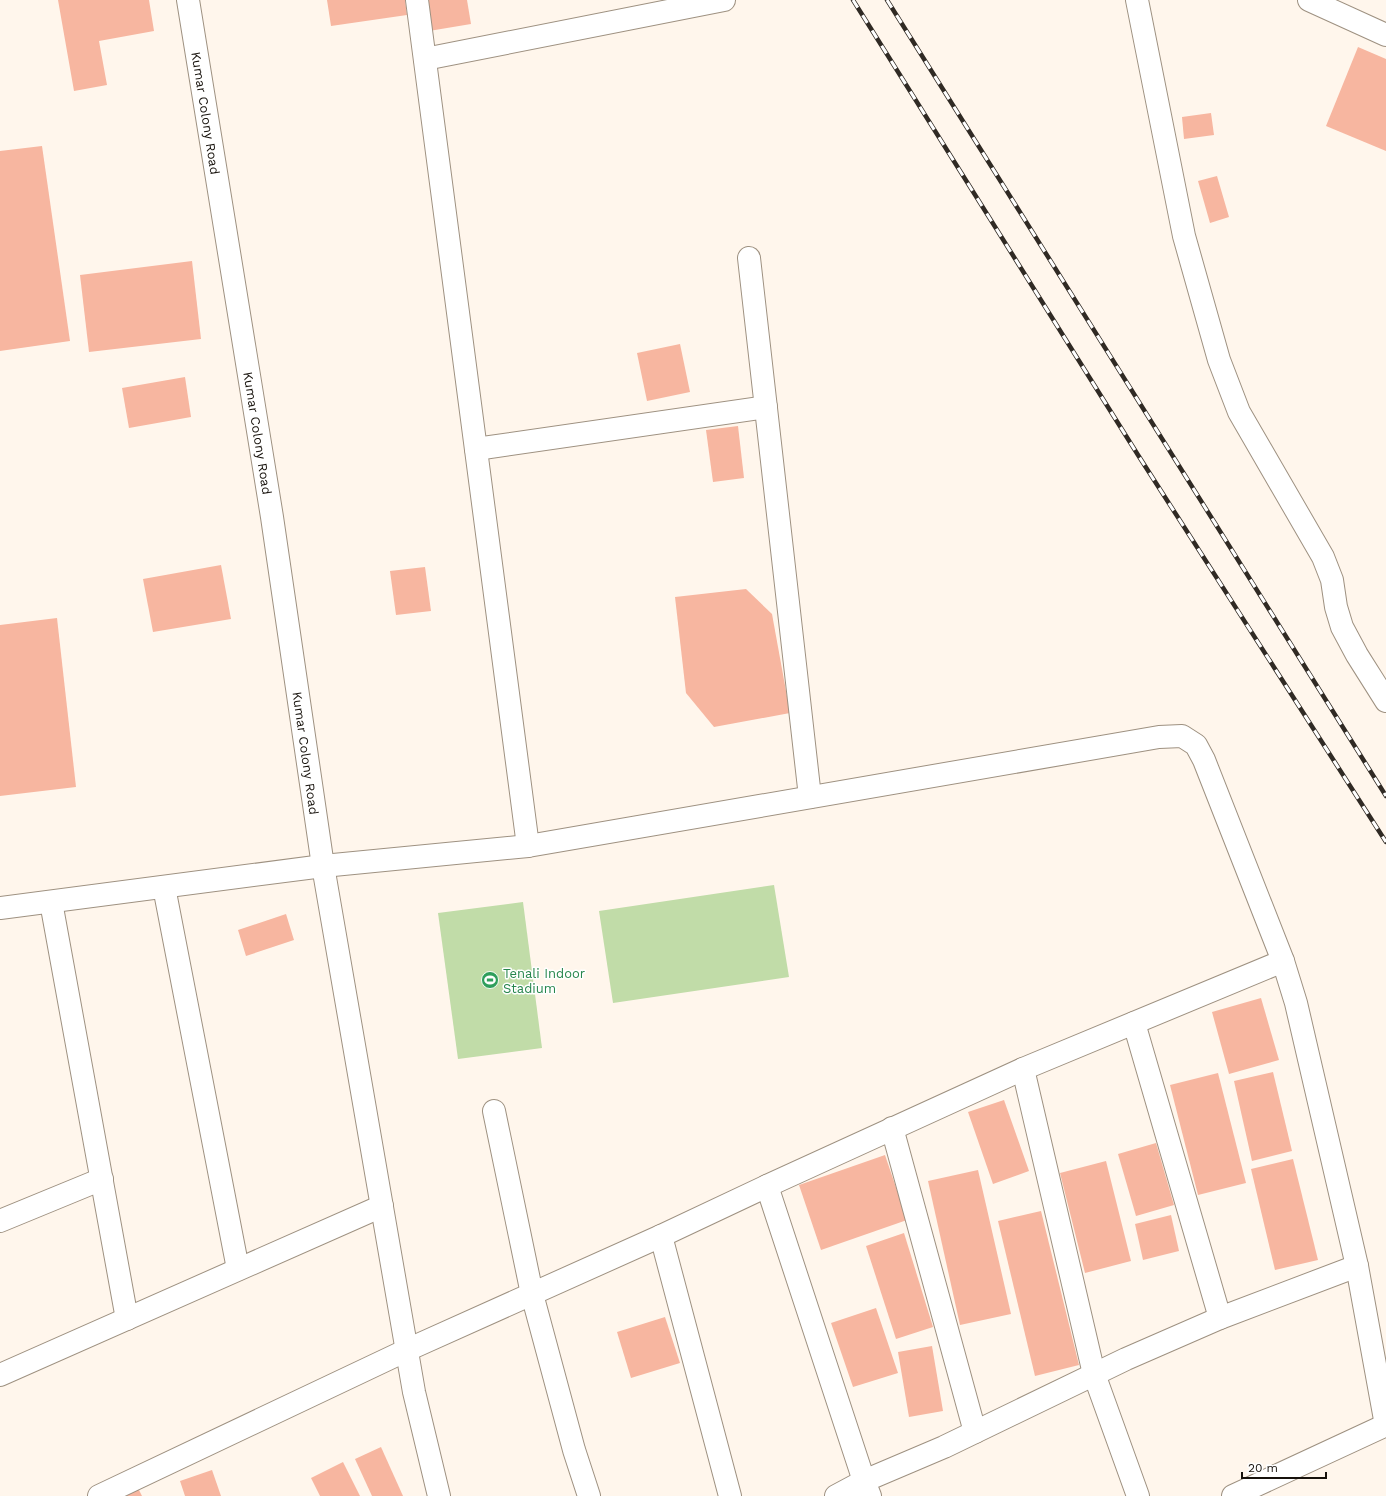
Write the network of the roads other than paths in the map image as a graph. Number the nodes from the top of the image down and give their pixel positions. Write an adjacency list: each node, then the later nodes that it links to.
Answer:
1 (188, 0): 14 (street, Kumar Colony Road)
2 (418, 0): 7 (street)
3 (724, 0): 7 (street)
4 (1137, 0): 11 (street)
5 (1309, 0): 6 (street)
6 (1386, 35)
7 (425, 59): 10 (street)
8 (749, 258): 9 (street)
9 (766, 407): 10 (street); 12 (street)
10 (476, 449): 13 (street)
11 (1386, 701)
12 (810, 797): 13 (street); 18 (street)
13 (528, 846): 14 (street)
14 (323, 866): 15 (street); 25 (street, Kumar Colony Road)
15 (164, 887): 16 (street); 29 (street)
16 (51, 902): 17 (street); 23 (street)
17 (0, 908)
18 (1282, 961): 19 (street); 28 (street)
19 (1134, 1023): 20 (street); 31 (street)
20 (1023, 1069): 22 (street); 34 (street)
21 (494, 1111): 30 (street)
22 (892, 1128): 24 (street); 37 (street)
23 (102, 1179): 26 (street); 32 (street)
24 (767, 1186): 27 (street); 38 (street)
25 (382, 1206): 29 (street); 33 (street, Kumar Colony Road)
26 (0, 1221)
27 (661, 1236): 30 (street); 42 (street)
28 (1357, 1266): 31 (street); 36 (street)
29 (238, 1270): 32 (street)
30 (532, 1294): 33 (street); 41 (street)
31 (1220, 1318): 34 (street)
32 (127, 1319): 35 (street)
33 (406, 1350): 39 (street); 40 (street, Kumar Colony Road)
34 (1094, 1374): 37 (street); 44 (street)
35 (0, 1375)
36 (1386, 1425): 45 (street)
37 (975, 1432): 38 (street)
38 (867, 1489): 43 (street)
39 (99, 1496)
40 (439, 1496)
41 (589, 1496)
42 (730, 1496)
43 (836, 1496)
44 (1138, 1496)
45 (1233, 1496)

